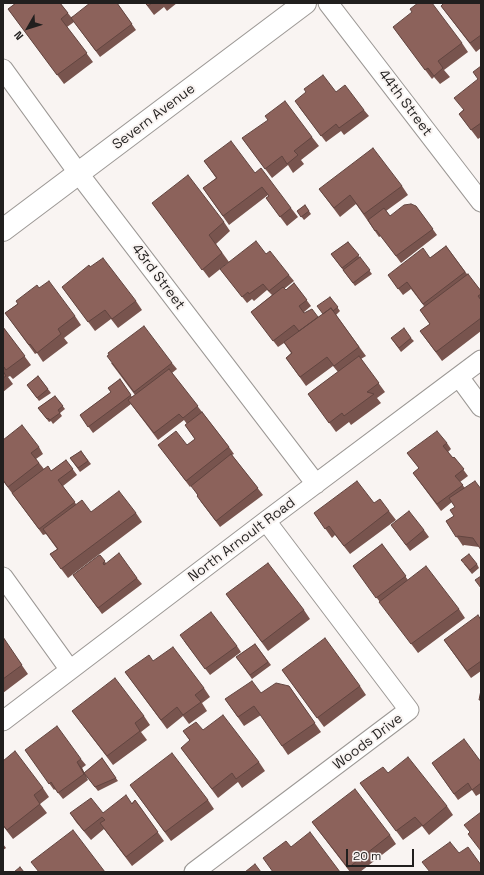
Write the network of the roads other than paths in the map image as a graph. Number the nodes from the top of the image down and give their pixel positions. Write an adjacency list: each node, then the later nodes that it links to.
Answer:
1 (305, 3): 4 (street, Severn Avenue)
2 (328, 3): 5 (street, 44th Street)
3 (3, 69): 4 (street, 43rd Street)
4 (79, 174): 6 (street, Severn Avenue); 10 (street, 43rd Street)
5 (481, 202)
6 (3, 230)
7 (481, 360): 8 (street, North Arnoult Road)
8 (459, 377): 9 (street); 10 (street, North Arnoult Road)
9 (481, 407)
10 (316, 484): 11 (street, North Arnoult Road)
11 (266, 521): 13 (street, North Arnoult Road); 15 (street, Woods Drive)
12 (3, 577): 13 (street)
13 (70, 670): 14 (street, North Arnoult Road)
14 (3, 721)
15 (194, 872)

